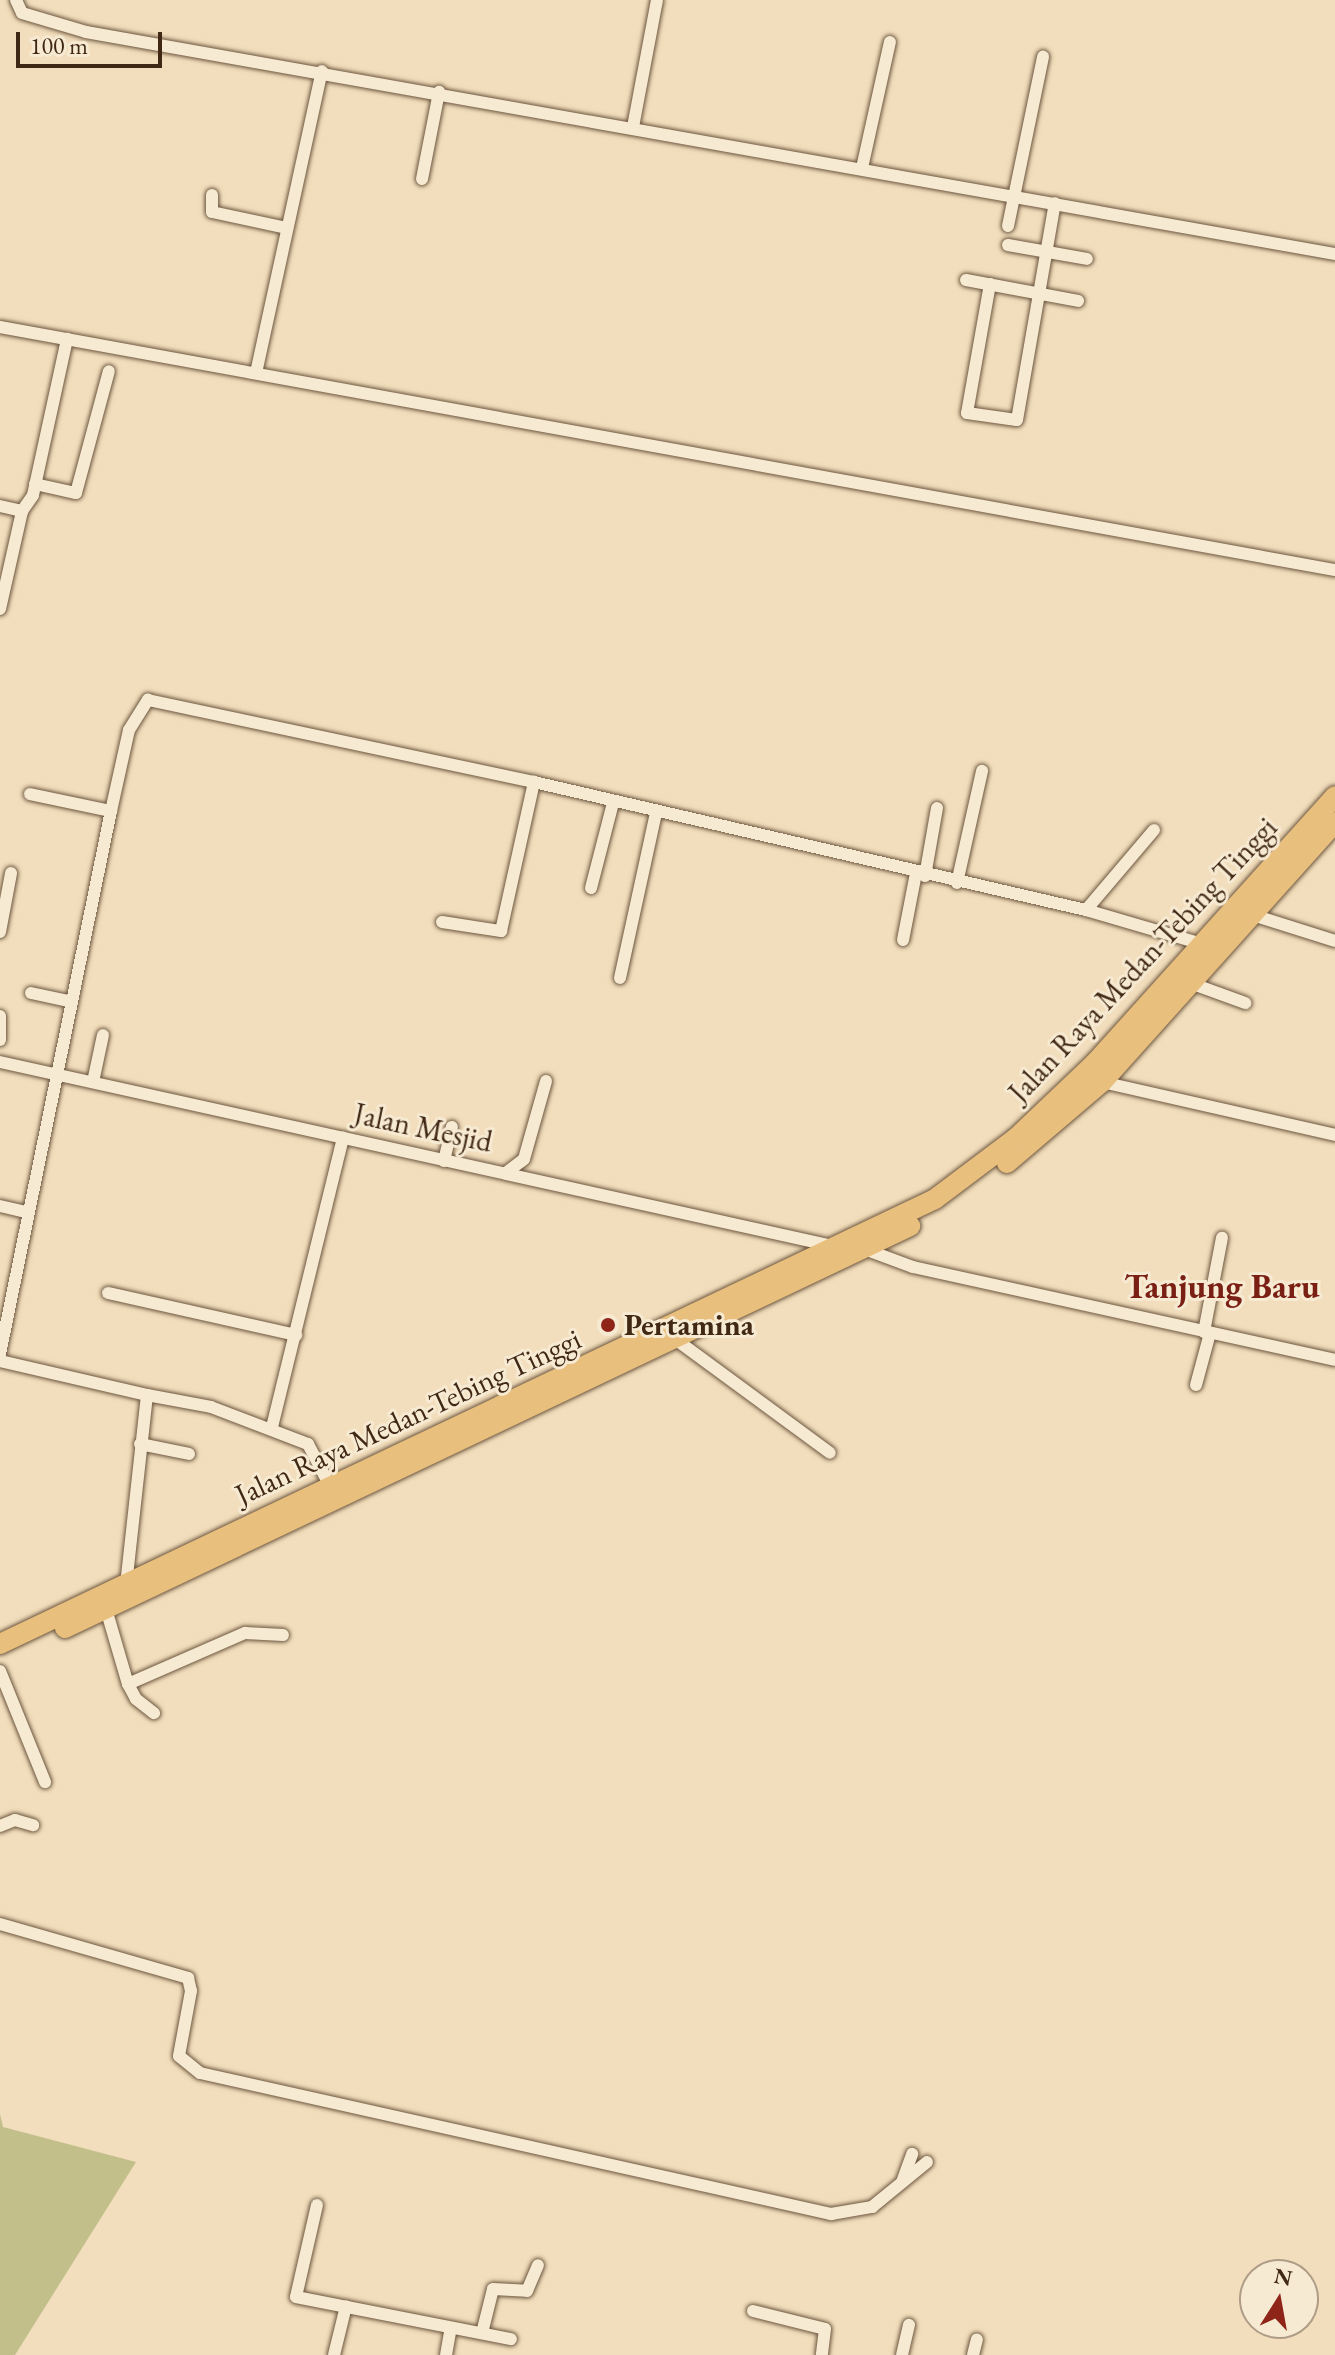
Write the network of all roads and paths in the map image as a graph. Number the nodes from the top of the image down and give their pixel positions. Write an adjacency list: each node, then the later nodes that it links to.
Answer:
1 (16, 0): 5 (street)
2 (657, 0): 7 (street)
3 (890, 42): 8 (street)
4 (1043, 57): 11 (street)
5 (322, 71): 6 (street); 14 (street)
6 (439, 92): 7 (street); 9 (street)
7 (633, 127): 8 (street)
8 (862, 168): 11 (street)
9 (422, 179)
10 (212, 195): 14 (street)
11 (1013, 195): 12 (street); 13 (street)
12 (1055, 203): 16 (street); 17 (street)
13 (1008, 226)
14 (287, 228): 26 (street)
15 (1008, 245): 16 (street)
16 (1047, 252): 18 (street); 21 (street)
17 (1335, 254)
18 (1087, 259)
19 (966, 280): 20 (street)
20 (990, 284): 21 (street); 21 (street)
21 (1039, 294): 22 (street)
22 (1078, 301)
23 (0, 327): 24 (street)
24 (67, 339): 26 (street); 27 (street)
25 (109, 371): 27 (street)
26 (256, 373): 31 (street)
27 (35, 484): 29 (street)
28 (0, 506): 29 (street)
29 (22, 511): 30 (street)
30 (6, 554): 32 (street)
31 (1335, 570)
32 (1, 601)
33 (982, 771): 45 (street)
34 (534, 782): 37 (street); 39 (street); 49 (street)
35 (30, 794): 39 (street)
36 (1335, 796): 53 (highway, Jalan Raya Medan-Tebing Tinggi)
37 (613, 803): 40 (street); 46 (street)
38 (937, 808): 44 (street)
39 (111, 811): 57 (street)
40 (656, 813): 44 (street); 54 (street)
41 (1335, 822): 48 (highway, Jalan Raya Medan-Tebing Tinggi)
42 (1154, 830): 47 (street)
43 (11, 873): 50 (street)
44 (921, 874): 45 (street); 51 (street)
45 (957, 883): 47 (street)
46 (591, 888)
47 (1086, 910): 53 (street)
48 (1253, 915): 52 (street); 55 (highway, Jalan Raya Medan-Tebing Tinggi)
49 (442, 922)
50 (0, 932)
51 (903, 940)
52 (1335, 941)
53 (1202, 944): 75 (highway, Jalan Raya Medan-Tebing Tinggi)
54 (620, 978)
55 (1190, 983): 58 (street); 66 (highway, Jalan Raya Medan-Tebing Tinggi)
56 (31, 993): 57 (street)
57 (70, 1001): 63 (street)
58 (1245, 1003)
59 (0, 1016): 61 (street)
60 (103, 1035): 65 (street)
61 (0, 1040)
62 (0, 1062): 63 (street, Jalan Mesjid)
63 (55, 1074): 65 (street, Jalan Mesjid); 73 (street)
64 (546, 1081): 71 (street)
65 (93, 1082): 69 (street, Jalan Mesjid)
66 (1102, 1082): 68 (street); 76 (highway, Jalan Raya Medan-Tebing Tinggi)
67 (452, 1127): 70 (street)
68 (1335, 1135)
69 (343, 1138): 70 (street, Jalan Mesjid); 79 (street)
70 (444, 1161): 71 (street, Jalan Mesjid)
71 (507, 1172): 75 (street, Jalan Mesjid)
72 (0, 1206): 73 (street)
73 (25, 1212): 81 (street)
74 (1222, 1238): 78 (street)
75 (836, 1246): 90 (highway, Jalan Raya Medan-Tebing Tinggi)
76 (867, 1250): 78 (street); 80 (highway, Jalan Raya Medan-Tebing Tinggi)
77 (108, 1293): 79 (street)
78 (1207, 1333): 82 (street); 84 (street)
79 (296, 1335): 86 (street)
80 (675, 1339): 88 (street); 91 (highway, Jalan Raya Medan-Tebing Tinggi)
81 (0, 1354)
82 (1335, 1360)
83 (0, 1361): 85 (street)
84 (1196, 1385)
85 (147, 1395): 86 (street); 87 (street)
86 (272, 1427): 90 (street)
87 (140, 1444): 89 (street); 92 (street)
88 (830, 1453)
89 (189, 1454)
90 (329, 1484): 91 (highway, Jalan Raya Medan-Tebing Tinggi)
91 (282, 1518): 92 (highway, Jalan Raya Medan-Tebing Tinggi); 93 (highway, Jalan Raya Medan-Tebing Tinggi)
92 (126, 1584): 95 (highway, Jalan Raya Medan-Tebing Tinggi)
93 (106, 1609): 96 (highway, Jalan Raya Medan-Tebing Tinggi); 98 (street)
94 (283, 1635): 98 (street)
95 (0, 1644)
96 (0, 1659)
97 (0, 1671): 100 (street)
98 (128, 1684): 99 (street)
99 (154, 1713)
100 (45, 1782)
101 (33, 1825): 102 (street)
102 (0, 1826)
103 (0, 1924): 106 (street)
104 (912, 2154): 106 (street)
105 (927, 2162): 106 (street)
106 (901, 2185)
107 (317, 2205): 109 (street)
108 (538, 2265): 113 (street)
109 (346, 2306): 112 (street); 116 (street)
110 (753, 2311): 118 (street)
111 (909, 2325): 119 (street)
112 (451, 2328): 113 (street); 117 (street)
113 (482, 2333): 114 (street)
114 (511, 2339)
115 (977, 2339): 120 (street)
116 (334, 2355)
117 (446, 2355)
118 (822, 2355)
119 (902, 2355)
120 (973, 2355)

